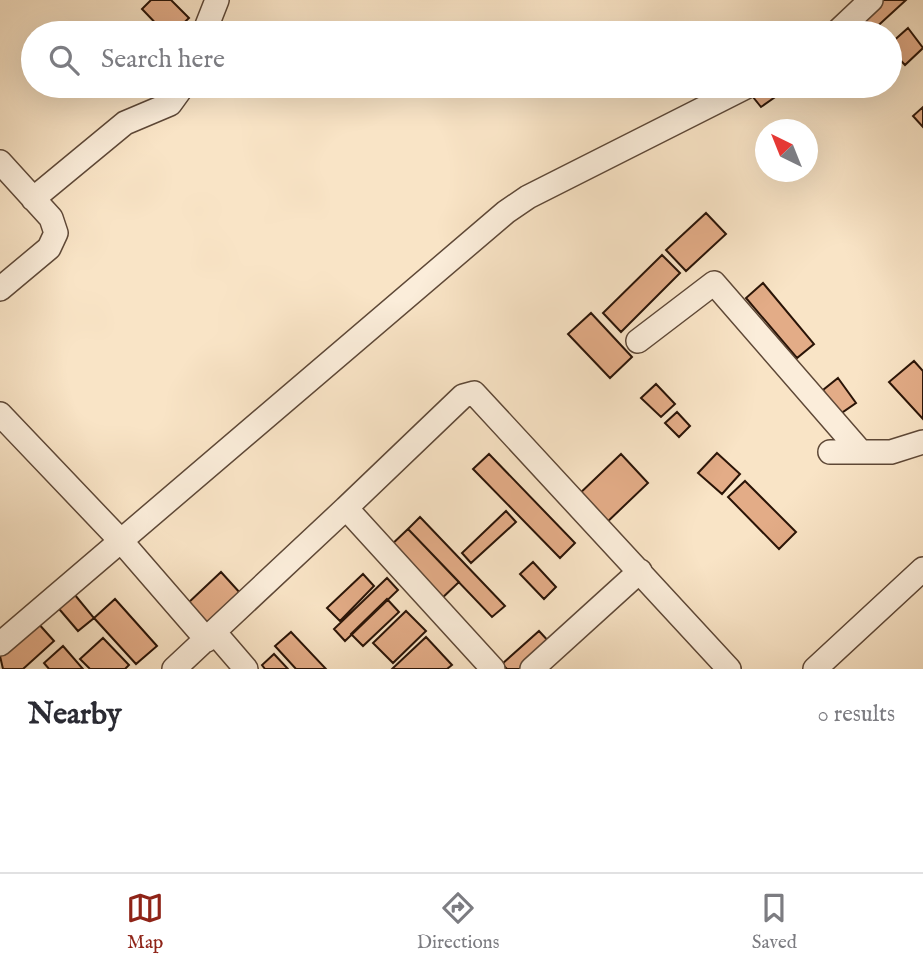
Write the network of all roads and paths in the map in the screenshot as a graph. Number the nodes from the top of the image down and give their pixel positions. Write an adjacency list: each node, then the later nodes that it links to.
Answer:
1 (217, 0): 3 (street)
2 (871, 0): 4 (street)
3 (209, 21)
4 (849, 21)
5 (174, 98): 8 (street)
6 (724, 98): 16 (street)
7 (0, 162): 8 (street)
8 (33, 199): 9 (street)
9 (0, 289)
10 (638, 341): 13 (street)
11 (0, 414): 16 (street)
12 (923, 442): 13 (street)
13 (860, 451): 14 (street)
14 (830, 452)
15 (346, 508): 18 (street); 19 (street); 23 (street)
16 (122, 542): 19 (street); 20 (street)
17 (923, 569): 26 (street)
18 (640, 571): 24 (street); 25 (street)
19 (211, 637): 21 (street); 22 (street)
20 (0, 644)
21 (174, 669)
22 (246, 669)
23 (493, 669)
24 (532, 669)
25 (729, 669)
26 (815, 669)

